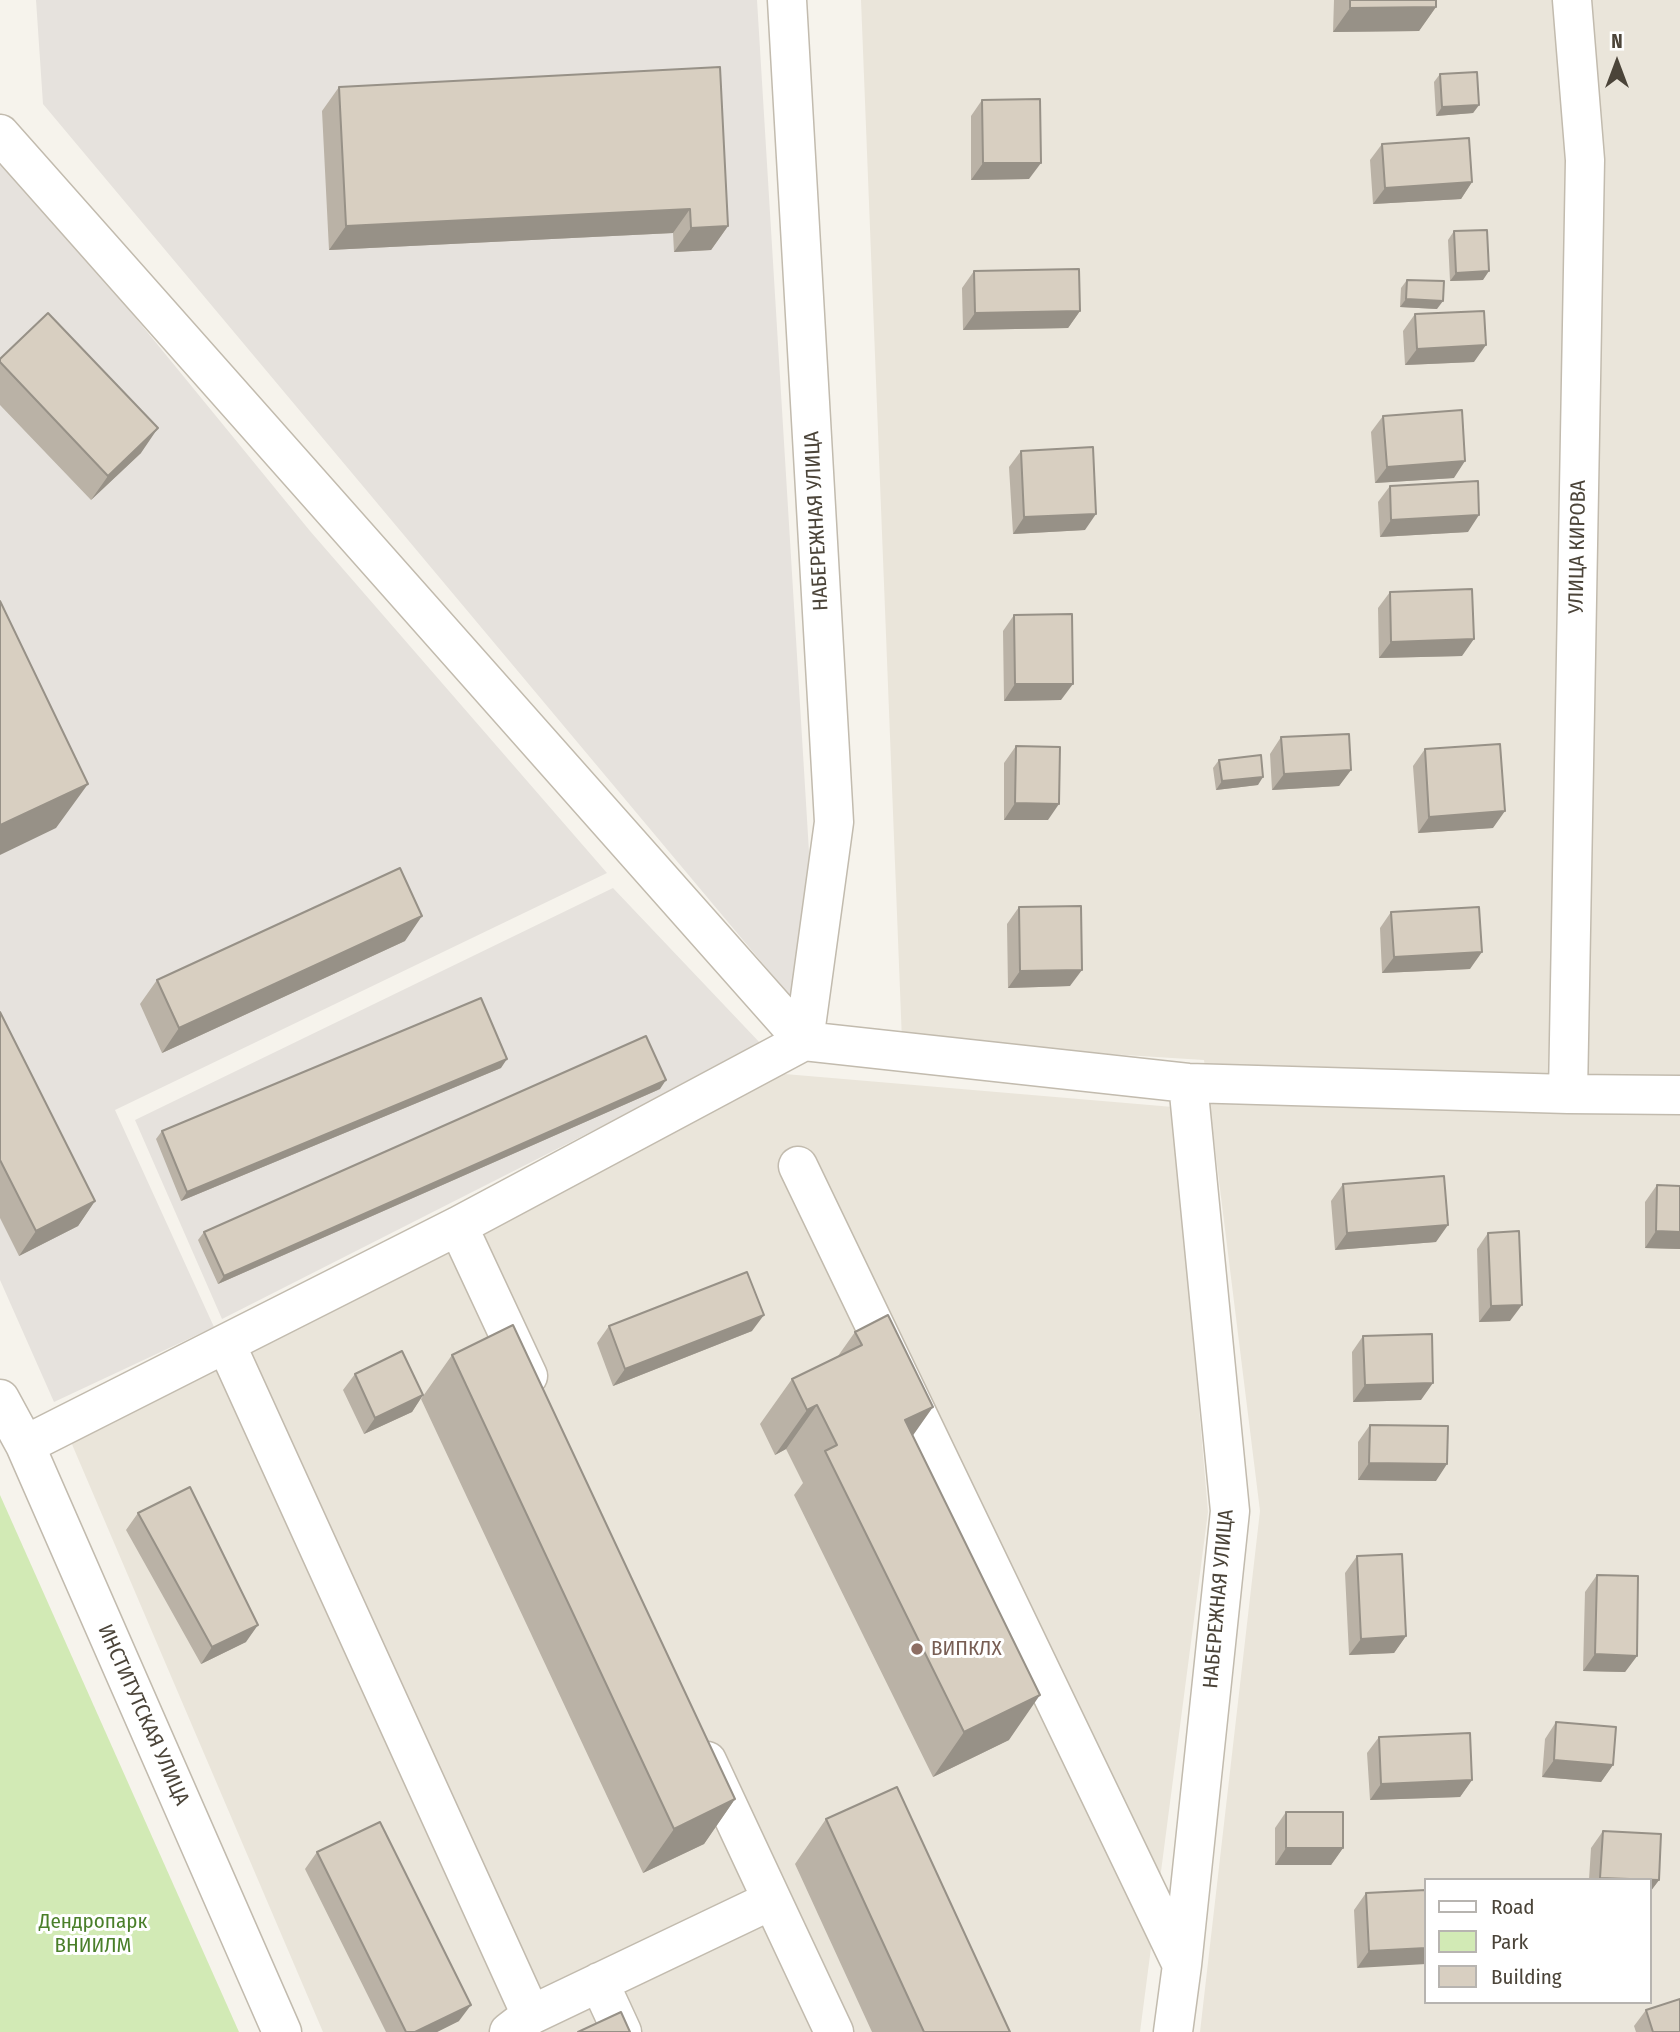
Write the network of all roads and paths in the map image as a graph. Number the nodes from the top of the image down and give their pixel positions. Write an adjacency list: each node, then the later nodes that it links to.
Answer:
1 (786, 0): 4 (street, НАБЕРЕЖНАЯ УЛИЦА)
2 (1572, 0): 6 (street, УЛИЦА КИРОВА)
3 (0, 134): 4 (street)
4 (804, 1041): 5 (street); 9 (street)
5 (1188, 1083): 6 (street); 16 (street, НАБЕРЕЖНАЯ УЛИЦА)
6 (1568, 1094): 7 (street)
7 (1680, 1095)
8 (798, 1166): 16 (street)
9 (458, 1226): 10 (street); 12 (street)
10 (226, 1344): 13 (street); 18 (street)
11 (0, 1399): 13 (street, ИНСТИТУТСКАЯ УЛИЦА)
12 (545, 1413)
13 (25, 1446): 19 (street, ИНСТИТУТСКАЯ УЛИЦА)
14 (691, 1725): 15 (street)
15 (772, 1900): 17 (street); 21 (street)
16 (1182, 1965): 22 (street, НАБЕРЕЖНАЯ УЛИЦА)
17 (599, 1982): 18 (street); 20 (street)
18 (520, 2023)
19 (282, 2032)
20 (621, 2032)
21 (834, 2032)
22 (1173, 2032)

